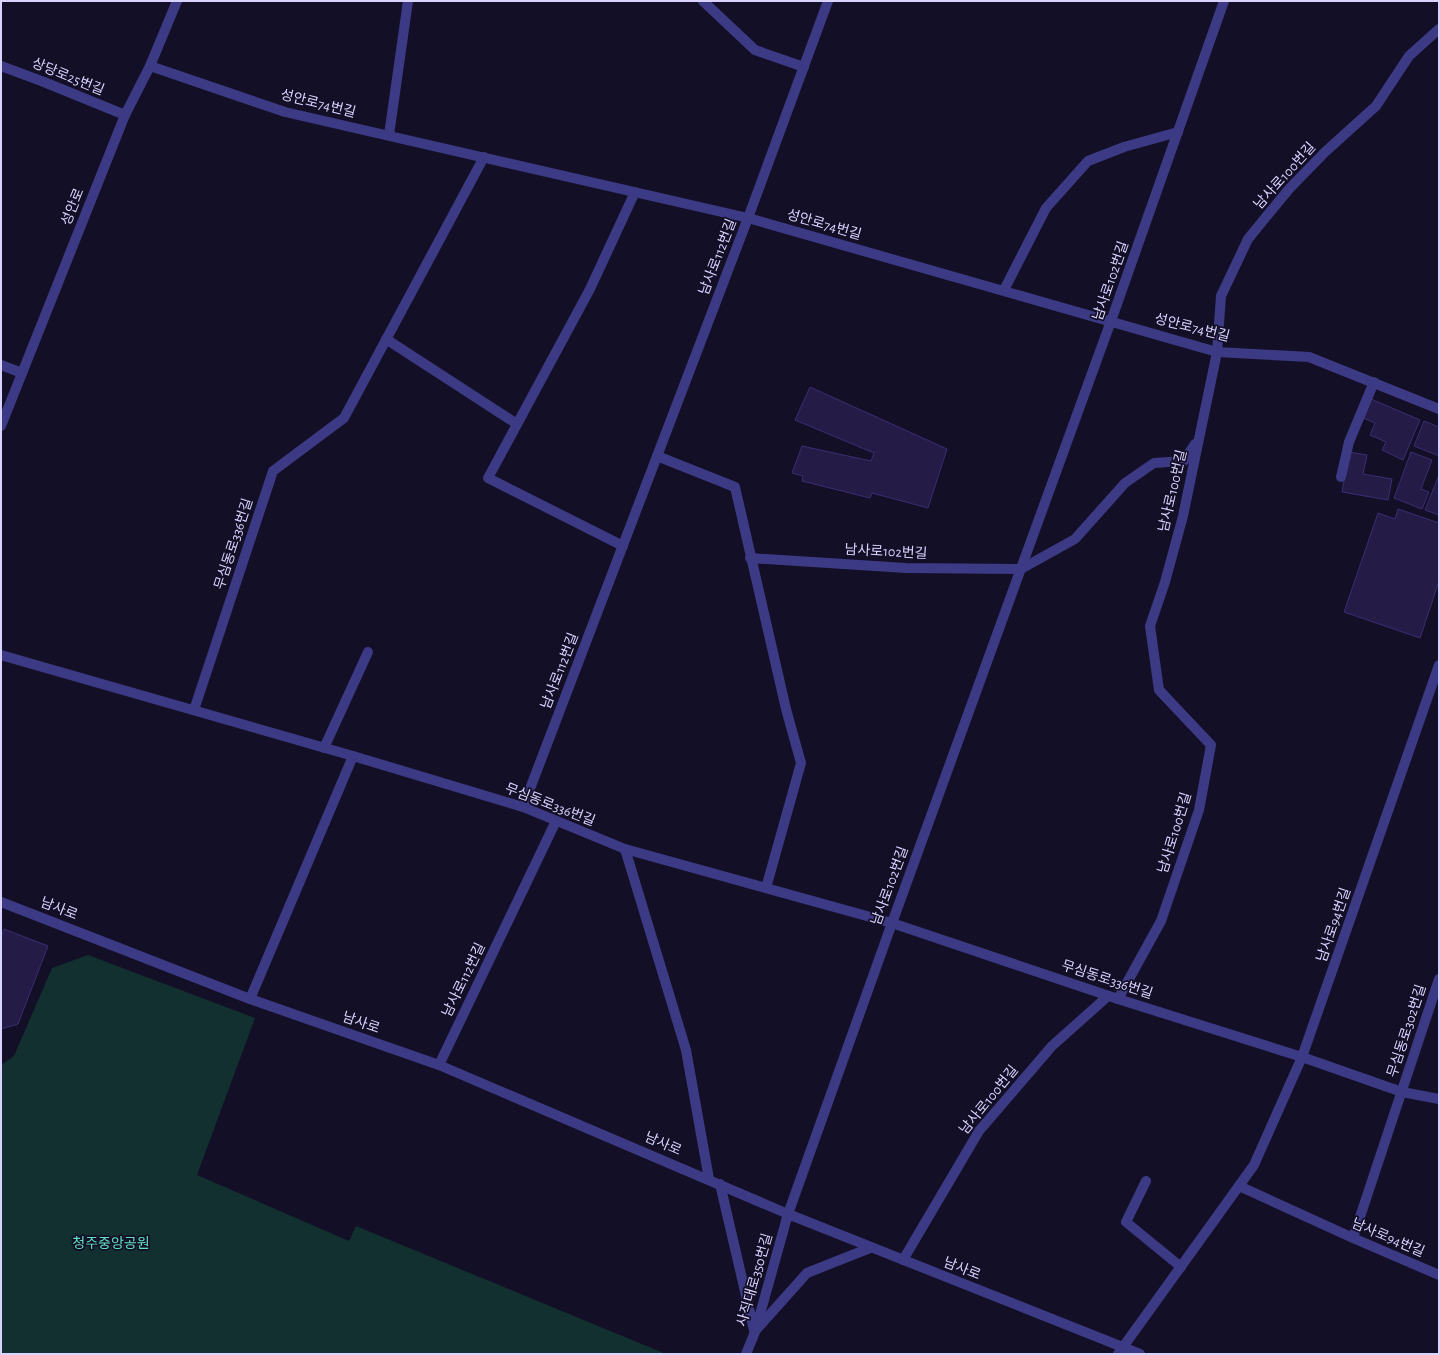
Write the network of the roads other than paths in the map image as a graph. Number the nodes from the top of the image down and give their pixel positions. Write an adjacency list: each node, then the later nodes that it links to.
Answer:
1 (177, 1): 8 (street, 성안로)
2 (408, 1): 12 (street)
3 (703, 1): 9 (street)
4 (828, 1): 9 (street, 남사로112번길)
5 (1224, 1): 11 (street, 남사로102번길)
6 (1439, 29): 19 (street, 남사로100번길)
7 (1, 66): 10 (street, 상당로25번길)
8 (150, 66): 10 (street, 성안로); 12 (street, 성안로74번길)
9 (804, 67): 15 (street, 남사로112번길)
10 (125, 115): 21 (street, 성안로)
11 (1178, 132): 16 (street); 17 (street, 남사로102번길)
12 (389, 135): 13 (street, 성안로74번길)
13 (484, 157): 14 (street, 성안로74번길); 18 (street)
14 (635, 192): 15 (street, 성안로74번길); 24 (street)
15 (748, 218): 16 (street, 성안로74번길); 27 (street, 남사로112번길)
16 (1004, 290): 17 (street, 성안로74번길)
17 (1112, 321): 19 (street, 성안로74번길); 31 (street, 남사로102번길)
18 (386, 339): 24 (street); 35 (street, 무심동로336번길)
19 (1217, 352): 22 (street, 성안로74번길); 26 (street, 남사로100번길)
20 (1, 365): 21 (street)
21 (22, 373): 25 (street, 성안로)
22 (1374, 382): 23 (street, 성안로74번길); 28 (street)
23 (1439, 409)
24 (517, 424): 29 (street)
25 (1, 426)
26 (1199, 437): 31 (street); 45 (street, 남사로100번길)
27 (657, 456): 29 (street, 남사로112번길); 30 (street)
28 (1341, 477)
29 (623, 546): 38 (street, 남사로112번길)
30 (750, 558): 31 (street, 남사로102번길); 41 (street)
31 (1021, 569): 43 (street, 남사로102번길)
32 (368, 652): 36 (street)
33 (1, 654): 35 (street, 무심동로336번길)
34 (1439, 665): 47 (street, 남사로94번길)
35 (194, 710): 36 (street, 무심동로336번길)
36 (324, 748): 37 (street, 무심동로336번길)
37 (353, 756): 38 (street, 무심동로336번길); 46 (street)
38 (523, 807): 39 (street, 무심동로336번길)
39 (556, 821): 40 (street, 무심동로336번길); 48 (street, 남사로112번길)
40 (625, 849): 41 (street, 무심동로336번길); 51 (street, 남사로)
41 (766, 888): 43 (street, 무심동로336번길)
42 (1, 902): 46 (street, 남사로)
43 (892, 923): 45 (street, 무심동로336번길); 55 (street, 남사로102번길)
44 (1439, 979): 49 (street, 무심동로302번길)
45 (1113, 998): 47 (street, 무심동로336번길); 58 (street, 남사로100번길)
46 (250, 999): 48 (street, 남사로)
47 (1302, 1057): 49 (street, 무심동로336번길); 54 (street, 남사로94번길)
48 (439, 1065): 51 (street, 남사로)
49 (1402, 1092): 50 (street, 무심동로336번길); 56 (street, 무심동로302번길)
50 (1439, 1099)
51 (709, 1179): 53 (street, 남사로)
52 (1146, 1182): 59 (street)
53 (720, 1184): 55 (street, 남사로); 61 (street)
54 (1239, 1186): 56 (street, 남사로94번길); 59 (street, 남사로94번길)
55 (788, 1214): 57 (street, 남사로); 61 (street, 사직대로350번길)
56 (1353, 1238): 60 (street, 남사로94번길)
57 (870, 1248): 58 (street, 남사로); 61 (street)
58 (903, 1260): 62 (street, 남사로)
59 (1181, 1267): 62 (street, 남사로94번길)
60 (1439, 1275)
61 (755, 1332): 63 (street, 사직대로350번길)
62 (1121, 1350): 64 (street, 남사로)
63 (746, 1354)
64 (1140, 1354)

